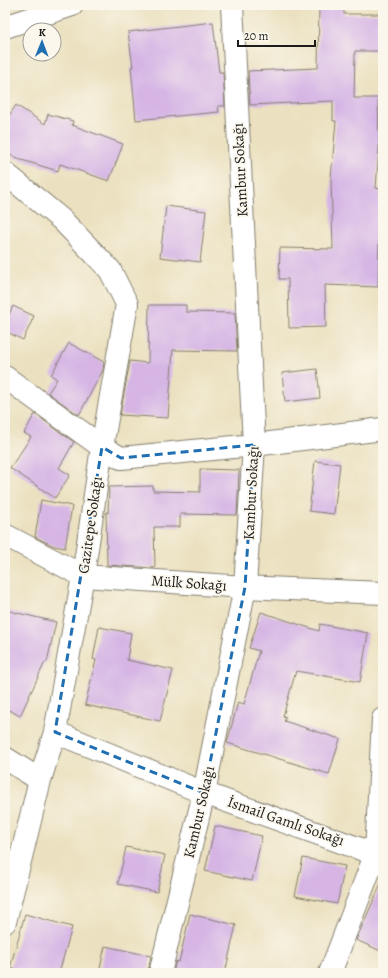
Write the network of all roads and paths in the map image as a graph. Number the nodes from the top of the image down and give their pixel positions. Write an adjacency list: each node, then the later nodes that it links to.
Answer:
1 (72, 5): 3 (street)
2 (232, 5): 7 (street, Kambur Sokağı)
3 (15, 18)
4 (5, 173): 8 (street, Gazitepe Sokağı)
5 (5, 377): 8 (street)
6 (383, 429): 7 (street)
7 (254, 445): 8 (street); 11 (street, Kambur Sokağı)
8 (102, 447): 10 (street, Gazitepe Sokağı)
9 (5, 535): 10 (street, Mülk Sokağı)
10 (83, 576): 11 (street, Mülk Sokağı); 14 (street, Gazitepe Sokağı)
11 (245, 587): 12 (street, Mülk Sokağı); 17 (street, Kambur Sokağı)
12 (383, 593)
13 (383, 719): 18 (street)
14 (55, 732): 16 (street, Gazitepe Sokağı); 17 (street, İsmail Gamlı Sokağı)
15 (5, 758): 16 (street)
16 (40, 780): 19 (street, Gazitepe Sokağı)
17 (204, 793): 18 (street, İsmail Gamlı Sokağı); 20 (street, Kambur Sokağı)
18 (380, 855): 21 (street)
19 (5, 922)
20 (160, 973)
21 (330, 973)

